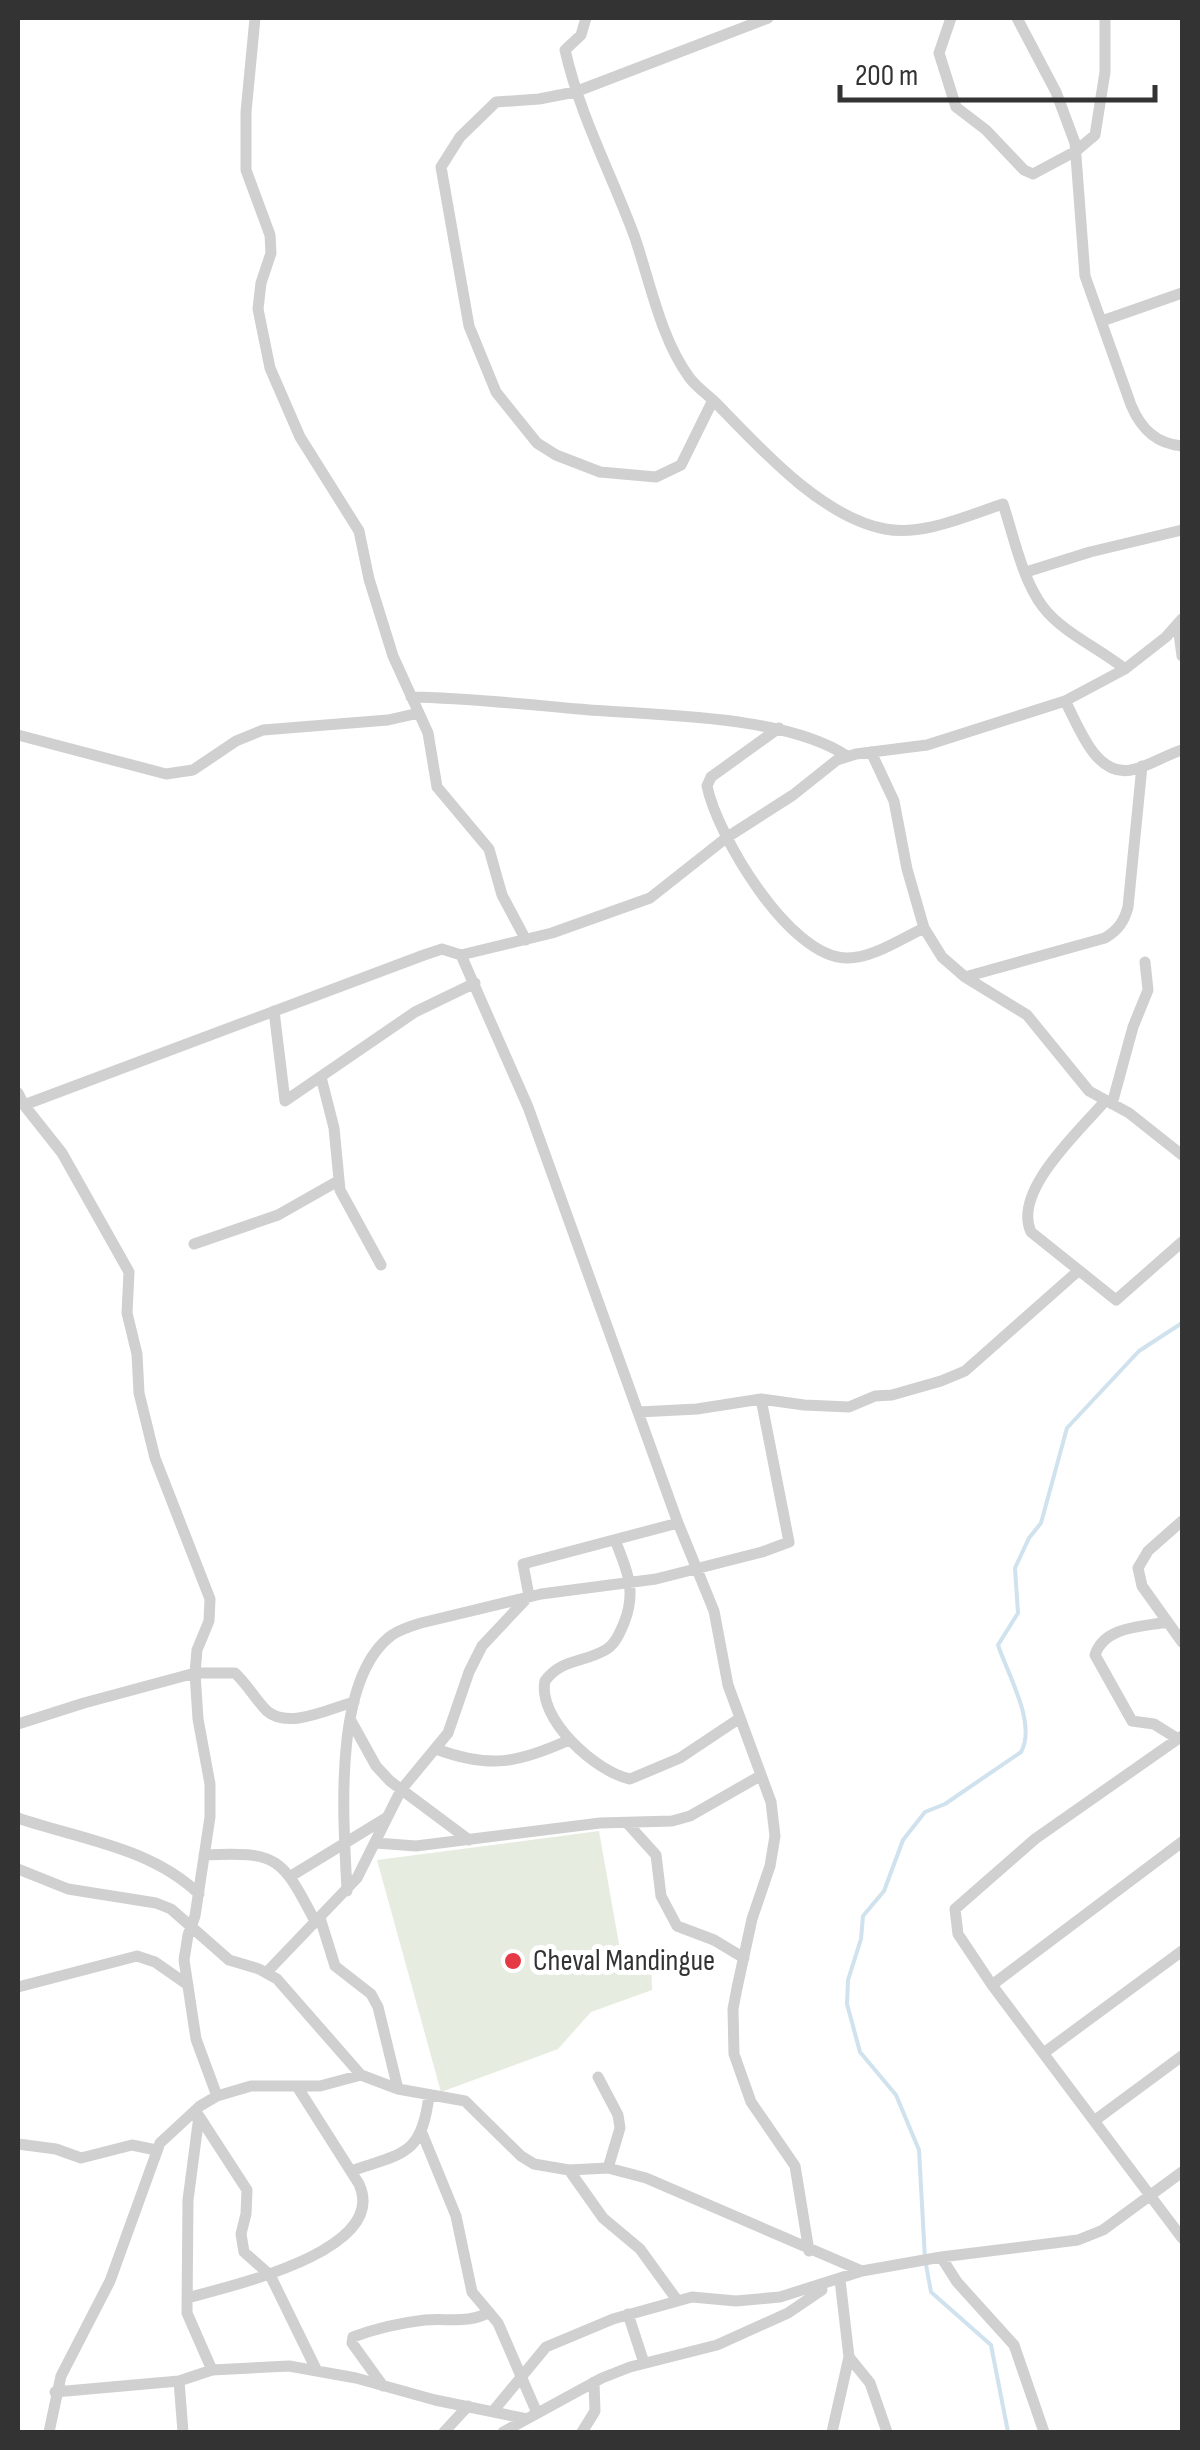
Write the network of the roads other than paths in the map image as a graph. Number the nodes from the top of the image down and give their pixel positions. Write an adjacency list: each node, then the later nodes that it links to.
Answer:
1 (256, 18): 19 (street)
2 (586, 18): 8 (street)
3 (768, 18): 7 (street)
4 (950, 18): 9 (street)
5 (1017, 18): 9 (street)
6 (1105, 18): 9 (street)
7 (740, 23): 8 (street)
8 (575, 92): 12 (street); 12 (street)
9 (1076, 151): 11 (street)
10 (1182, 293): 11 (street)
11 (1102, 320): 13 (street)
12 (712, 400): 15 (street)
13 (1182, 446)
14 (1182, 530): 15 (street)
15 (1026, 572): 18 (street)
16 (1180, 622): 17 (street); 18 (street)
17 (1182, 656)
18 (1125, 669): 20 (street)
19 (411, 697): 21 (street); 22 (street)
20 (1065, 701): 25 (street); 27 (street)
21 (419, 713): 23 (street); 30 (street)
22 (779, 728): 26 (street); 28 (street)
23 (18, 735)
24 (1182, 750): 27 (street)
25 (871, 752): 26 (street); 29 (street)
26 (847, 756): 28 (street)
27 (1142, 766): 33 (street)
28 (726, 838): 29 (street); 30 (street)
29 (924, 928): 33 (street)
30 (526, 940): 31 (street)
31 (461, 955): 34 (street); 35 (street)
32 (1145, 962): 38 (street)
33 (964, 976): 38 (street)
34 (475, 983): 36 (street); 46 (street)
35 (274, 1011): 36 (street); 37 (street)
36 (321, 1077): 40 (street)
37 (21, 1099): 55 (street)
38 (1108, 1103): 39 (street); 44 (street)
39 (1182, 1155)
40 (338, 1181): 42 (street); 43 (street)
41 (1182, 1242): 44 (street)
42 (194, 1244)
43 (382, 1265)
44 (1077, 1272): 45 (street)
45 (761, 1399): 46 (street); 50 (street)
46 (638, 1412): 48 (street)
47 (1182, 1521): 53 (street)
48 (678, 1523): 49 (street); 50 (street)
49 (616, 1540): 51 (street); 52 (street)
50 (696, 1568): 51 (street); 57 (street)
51 (632, 1584): 52 (street); 61 (street)
52 (529, 1596): 56 (street); 62 (street)
53 (1167, 1622): 54 (street); 60 (street)
54 (1180, 1634)
55 (195, 1673): 56 (street); 59 (street); 72 (street)
56 (354, 1702): 58 (street)
57 (740, 1718): 61 (street); 63 (street)
58 (350, 1719): 64 (street); 70 (street)
59 (18, 1724)
60 (1180, 1738): 83 (street)
61 (568, 1740): 62 (street)
62 (436, 1749): 64 (street)
63 (760, 1776): 67 (street); 80 (street)
64 (401, 1790): 66 (street); 68 (street)
65 (18, 1818): 76 (street)
66 (388, 1818): 70 (street); 71 (street)
67 (628, 1824): 68 (street); 80 (street)
68 (469, 1840): 71 (street)
69 (1182, 1842): 83 (street)
70 (344, 1843): 74 (street); 75 (street)
71 (376, 1843): 75 (street)
72 (204, 1855): 74 (street); 76 (street)
73 (18, 1869): 78 (street)
74 (291, 1876): 77 (street)
75 (347, 1891): 77 (street)
76 (198, 1894): 78 (street)
77 (318, 1920): 81 (street); 90 (street)
78 (192, 1925): 81 (street); 82 (street)
79 (1182, 1951): 85 (street)
80 (744, 1958): 104 (street)
81 (267, 1972): 87 (street)
82 (188, 1984): 84 (street); 92 (street)
83 (992, 1985): 85 (street)
84 (18, 1987)
85 (1045, 2052): 94 (street)
86 (1182, 2056): 94 (street)
87 (361, 2074): 89 (street); 90 (street)
88 (598, 2077): 98 (street)
89 (298, 2088): 92 (street); 100 (street)
90 (398, 2089): 91 (street)
91 (429, 2095): 95 (street); 99 (street)
92 (217, 2096): 93 (street)
93 (200, 2111): 97 (street); 107 (street); 109 (street)
94 (1094, 2121): 102 (street)
95 (422, 2134): 100 (street); 111 (street)
96 (18, 2144): 97 (street)
97 (156, 2150): 121 (street)
98 (608, 2168): 99 (street); 104 (street)
99 (570, 2170): 110 (street)
100 (350, 2171): 107 (street)
101 (1182, 2172): 102 (street)
102 (1149, 2197): 103 (street); 105 (street)
103 (1182, 2238)
104 (809, 2251): 106 (street)
105 (941, 2256): 106 (street); 132 (street)
106 (862, 2272): 108 (street)
107 (270, 2275): 109 (street); 115 (street)
108 (834, 2282): 110 (street); 113 (street); 114 (street)
109 (187, 2298): 116 (street)
110 (677, 2300): 112 (street)
111 (489, 2312): 117 (street); 120 (street)
112 (628, 2314): 114 (street); 117 (street)
113 (849, 2356): 130 (street); 131 (street)
114 (644, 2363): 119 (street)
115 (316, 2369): 116 (street); 120 (street)
116 (212, 2370): 118 (street)
117 (519, 2378): 123 (street); 124 (street)
118 (179, 2381): 121 (street); 126 (street)
119 (594, 2382): 124 (street); 129 (street)
120 (382, 2386): 122 (street)
121 (55, 2392): 125 (street)
122 (468, 2406): 123 (street); 127 (street)
123 (494, 2410): 124 (street)
124 (532, 2416): 128 (street)
125 (48, 2432)
126 (183, 2432)
127 (444, 2432)
128 (503, 2432)
129 (582, 2432)
130 (832, 2432)
131 (887, 2432)
132 (1044, 2432)

